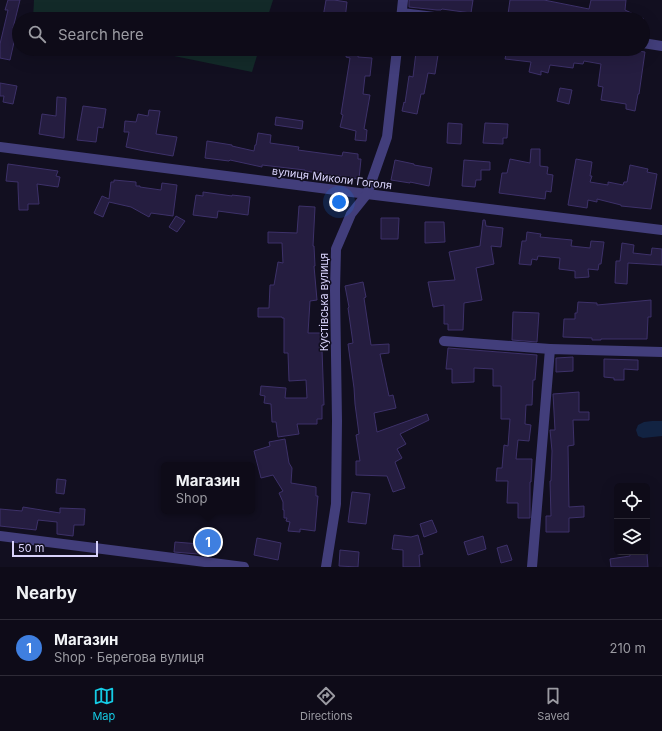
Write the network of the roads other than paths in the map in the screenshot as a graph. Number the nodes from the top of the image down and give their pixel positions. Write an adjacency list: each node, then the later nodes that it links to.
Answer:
1 (403, 0): 2 (street)
2 (402, 12)
3 (650, 44): 4 (street)
4 (662, 46)
5 (397, 56): 7 (street, Кустівська вулиця)
6 (0, 147): 7 (street, вулиця Миколи Гоголя)
7 (367, 194): 8 (street, вулиця Миколи Гоголя); 14 (street, Кустівська вулиця)
8 (662, 230)
9 (444, 341): 10 (street)
10 (550, 350): 11 (street); 15 (street)
11 (662, 352)
12 (0, 536): 13 (street)
13 (244, 567)
14 (326, 567)
15 (532, 567)

